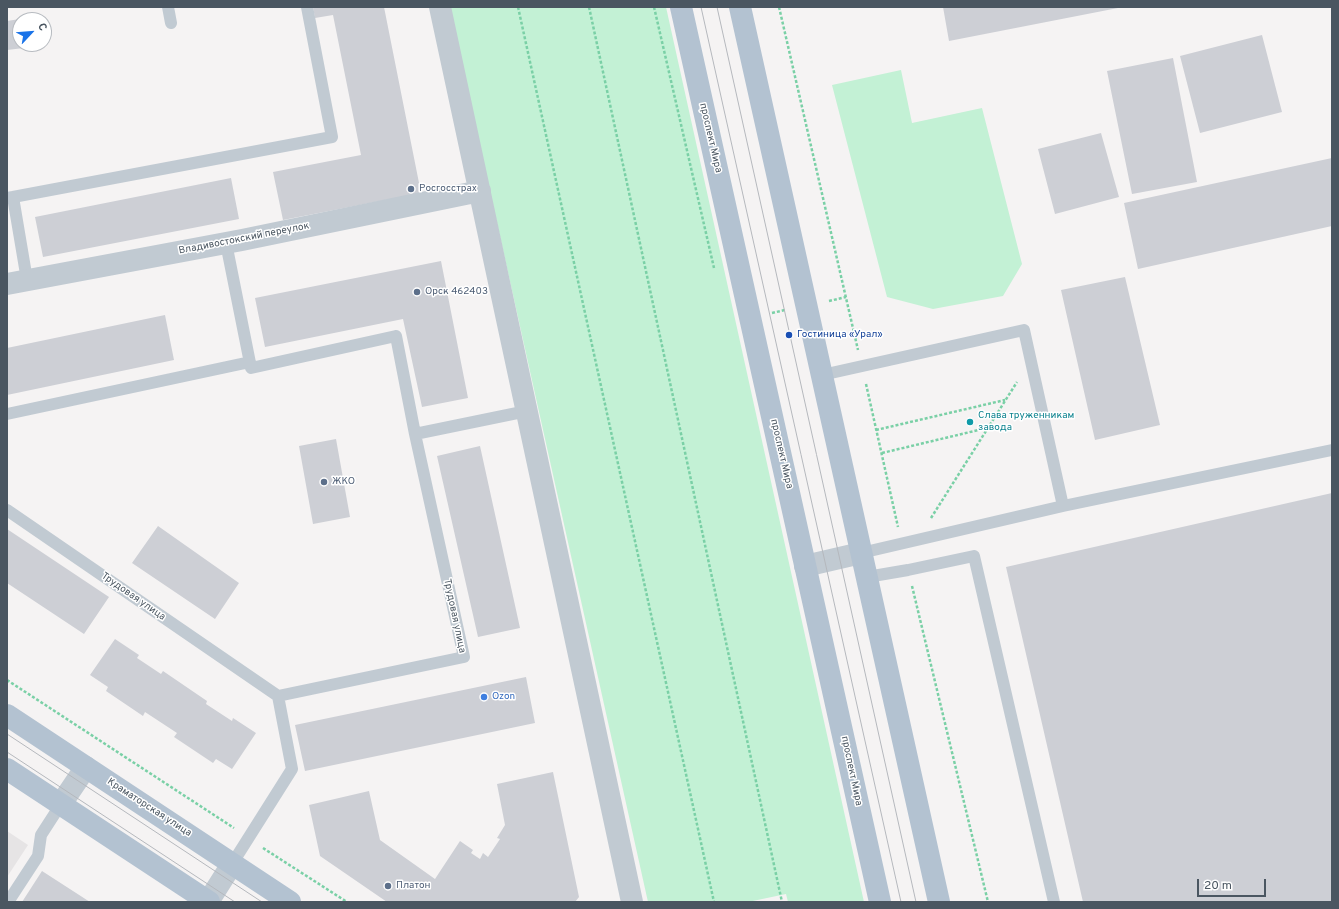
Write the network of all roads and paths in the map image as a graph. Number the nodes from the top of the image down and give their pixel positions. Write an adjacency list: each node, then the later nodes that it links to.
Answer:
1 (168, 7): 9 (lane)
2 (307, 7): 11 (lane)
3 (440, 7): 10 (street)
4 (518, 7): 47 (path)
5 (589, 7): 48 (path)
6 (681, 7): 31 (main road, проспект Мира)
7 (740, 7): 17 (main road)
8 (779, 7): 16 (path)
9 (171, 23)
10 (480, 191): 12 (street, Владивостокский переулок); 19 (street)
11 (10, 198): 13 (lane)
12 (226, 243): 13 (street, Владивостокский переулок); 15 (lane)
13 (17, 282)
14 (1030, 361): 16 (lane); 18 (path); 26 (lane)
15 (250, 362): 20 (lane); 23 (lane, Трудовая улица)
16 (862, 366): 17 (lane); 22 (path)
17 (822, 375): 30 (main road)
18 (1006, 400): 21 (path); 22 (path)
19 (527, 411): 23 (lane); 46 (street)
20 (7, 414)
21 (988, 428): 25 (path); 28 (path)
22 (876, 430): 25 (path)
23 (415, 434): 35 (lane, Трудовая улица)
24 (1332, 450): 26 (lane)
25 (882, 453): 29 (path)
26 (1063, 506): 28 (lane)
27 (7, 510): 35 (lane, Трудовая улица)
28 (917, 540): 29 (lane)
29 (902, 543): 30 (lane)
30 (861, 553): 31 (street); 33 (main road)
31 (805, 566): 49 (main road, проспект Мира)
32 (908, 570): 33 (lane); 51 (path); 52 (lane)
33 (867, 577): 50 (main road)
34 (7, 680): 40 (path)
35 (278, 696): 40 (lane)
36 (7, 715): 37 (main road, Краматорская улица)
37 (86, 767): 39 (street); 41 (main road, Краматорская улица)
38 (7, 769): 39 (main road)
39 (61, 804): 42 (lane); 43 (main road)
40 (248, 838): 41 (lane); 45 (path)
41 (232, 864): 43 (street); 44 (main road, Краматорская улица)
42 (8, 902)
43 (208, 902)
44 (290, 902)
45 (347, 902)
46 (632, 902)
47 (714, 902)
48 (782, 902)
49 (880, 902)
50 (939, 902)
51 (988, 902)
52 (1054, 902)

